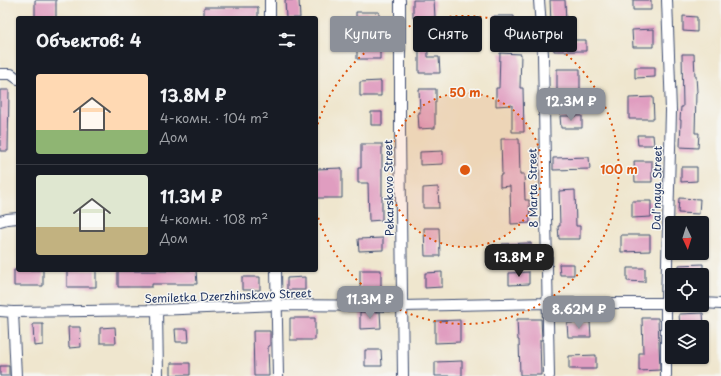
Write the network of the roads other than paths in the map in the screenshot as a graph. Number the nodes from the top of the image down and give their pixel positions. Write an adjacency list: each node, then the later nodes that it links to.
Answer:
1 (270, 0): 5 (street)
2 (400, 0): 17 (street, Pekarskovo Street)
3 (539, 0): 13 (street, 8 Marta Street)
4 (667, 0): 10 (street, Dal'naya Street)
5 (270, 16)
6 (0, 74): 7 (street)
7 (16, 78)
8 (16, 218): 9 (street)
9 (0, 221)
10 (669, 268)
11 (276, 272): 16 (street)
12 (665, 302): 13 (street, Semiletka Dzerzhinskovo Street)
13 (547, 303): 17 (street, Semiletka Dzerzhinskovo Street); 26 (street, 8 Marta Street)
14 (709, 303): 15 (street)
15 (721, 304)
16 (277, 305): 17 (street, Semiletka Dzerzhinskovo Street); 18 (street, Semiletka Dzerzhinskovo Street); 24 (street)
17 (402, 306): 25 (street, Pekarskovo Street)
18 (157, 310): 20 (street, Semiletka Dzerzhinskovo Street); 23 (street)
19 (0, 311): 20 (street, Semiletka Dzerzhinskovo Street)
20 (13, 312): 22 (street)
21 (669, 312): 27 (street, Dal'naya Street)
22 (16, 376)
23 (158, 376)
24 (278, 376)
25 (403, 376)
26 (549, 376)
27 (666, 376)

